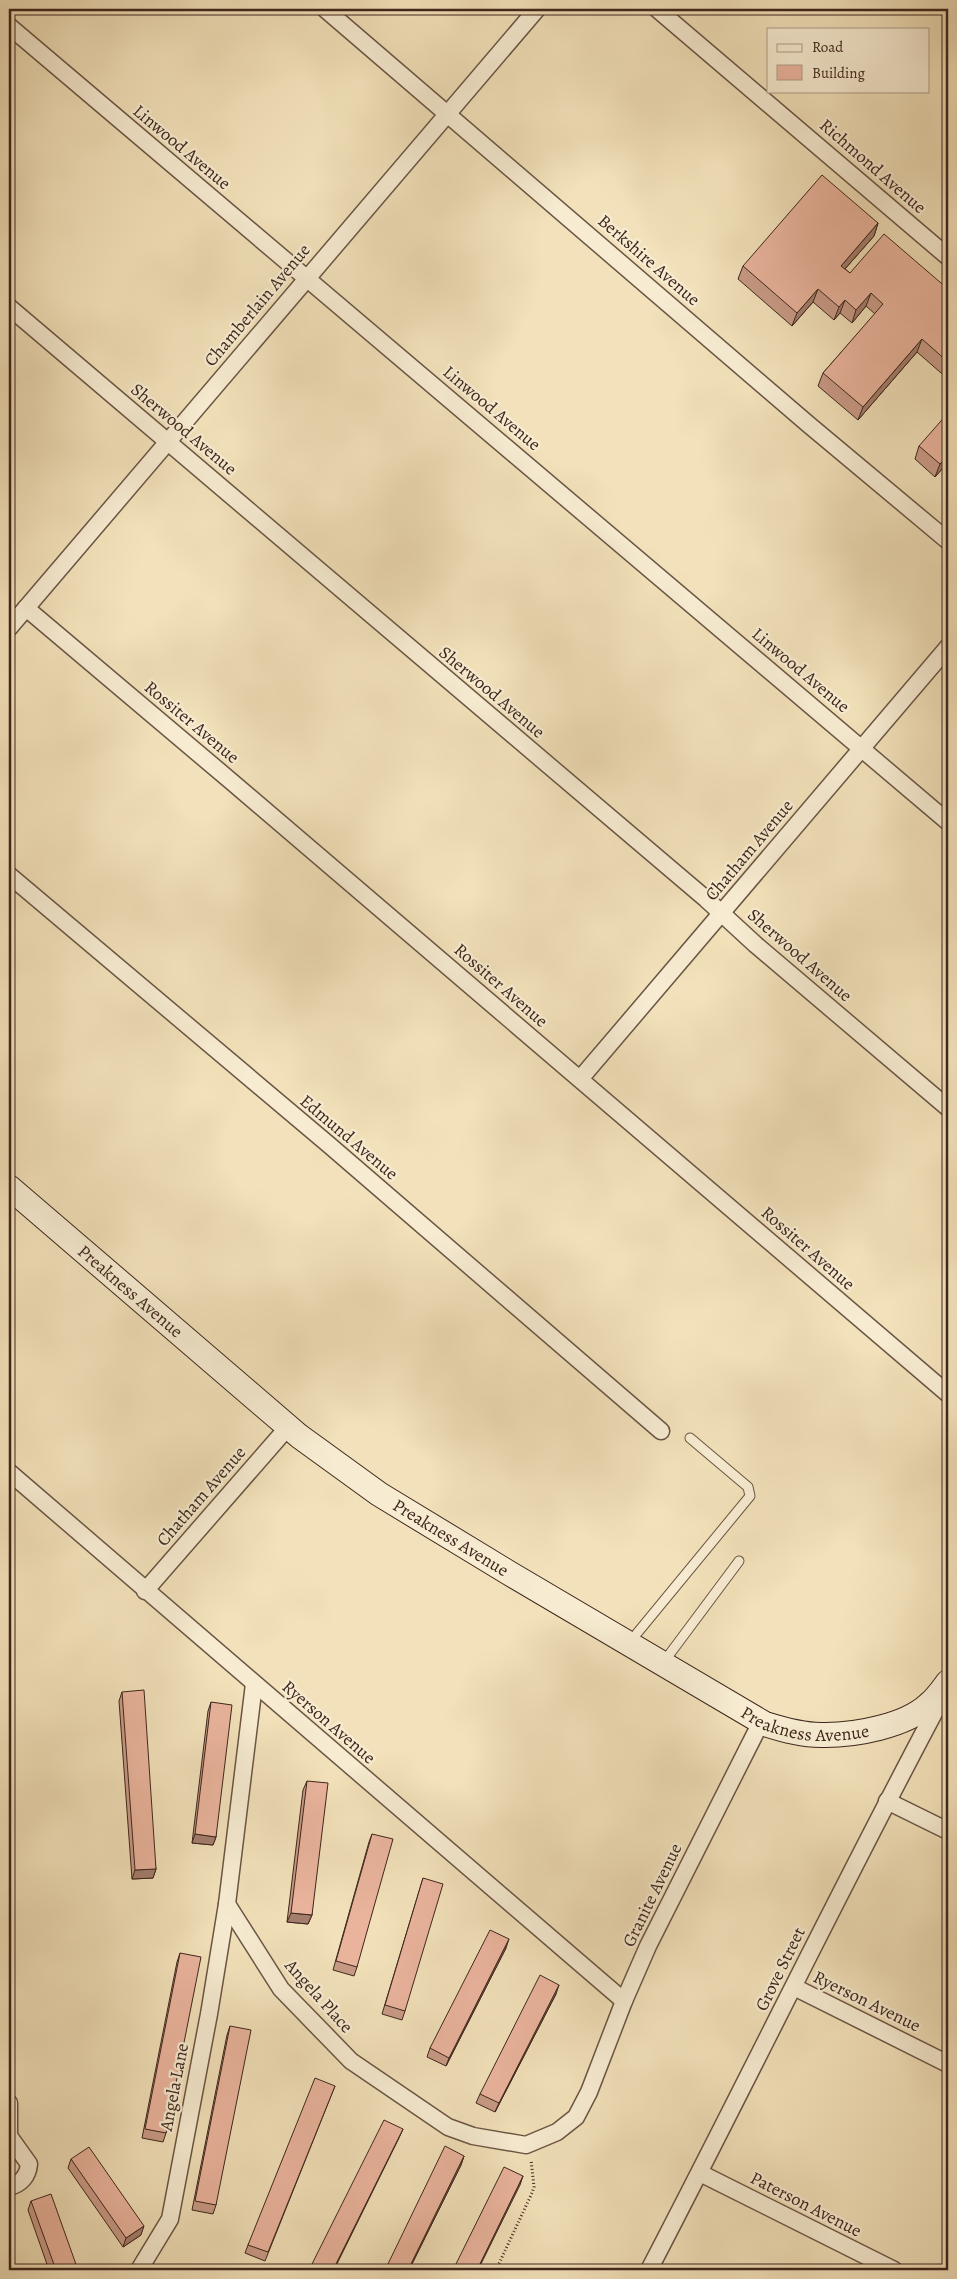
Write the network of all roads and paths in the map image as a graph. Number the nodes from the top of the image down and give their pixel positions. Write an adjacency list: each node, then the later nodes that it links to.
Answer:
1 (325, 9): 5 (street, Berkshire Avenue)
2 (537, 9): 5 (street, Chamberlain Avenue)
3 (657, 9): 6 (street, Richmond Avenue)
4 (9, 26): 7 (street, Linwood Avenue)
5 (448, 113): 7 (street, Chamberlain Avenue); 10 (street, Berkshire Avenue)
6 (948, 257)
7 (307, 278): 9 (street, Chamberlain Avenue); 14 (street, Linwood Avenue)
8 (9, 307): 9 (street, Sherwood Avenue)
9 (167, 442): 11 (street, Chamberlain Avenue); 17 (street, Sherwood Avenue)
10 (948, 541)
11 (26, 608): 12 (street, Chamberlain Avenue); 18 (street, Rossiter Avenue)
12 (9, 628)
13 (948, 647): 14 (street, Chatham Avenue)
14 (862, 748): 15 (street, Linwood Avenue); 17 (street, Chatham Avenue)
15 (948, 822)
16 (9, 875): 23 (street, Edmund Avenue)
17 (722, 913): 18 (street, Chatham Avenue); 19 (street, Sherwood Avenue)
18 (580, 1079): 21 (street, Rossiter Avenue)
19 (948, 1108)
20 (9, 1187): 22 (main road, Preakness Avenue)
21 (948, 1394)
22 (288, 1427): 27 (street, Chatham Avenue); 28 (main road, Preakness Avenue)
23 (661, 1431)
24 (690, 1438): 28 (lane)
25 (9, 1472): 27 (street, Ryerson Avenue)
26 (739, 1561): 29 (lane)
27 (145, 1591): 31 (street, Ryerson Avenue)
28 (629, 1644): 29 (main road, Preakness Avenue)
29 (663, 1663): 33 (main road, Preakness Avenue)
30 (948, 1682): 33 (main road, Preakness Avenue)
31 (254, 1684): 36 (street); 38 (street, Ryerson Avenue)
32 (948, 1686): 34 (street, Grove Street)
33 (761, 1722): 38 (street, Granite Avenue)
34 (887, 1800): 35 (street); 37 (street, Grove Street)
35 (948, 1831)
36 (227, 1904): 41 (street, Angela Place); 44 (street, Angela Lane)
37 (794, 1987): 39 (street, Ryerson Avenue); 42 (street, Grove Street)
38 (624, 2000): 41 (street, Granite Avenue)
39 (948, 2064)
40 (9, 2103): 43 (street)
41 (526, 2145): 45 (path)
42 (700, 2173): 46 (street, Grove Street); 47 (street, Paterson Avenue)
43 (9, 2187)
44 (139, 2270)
45 (496, 2270)
46 (650, 2270)
47 (894, 2270)

